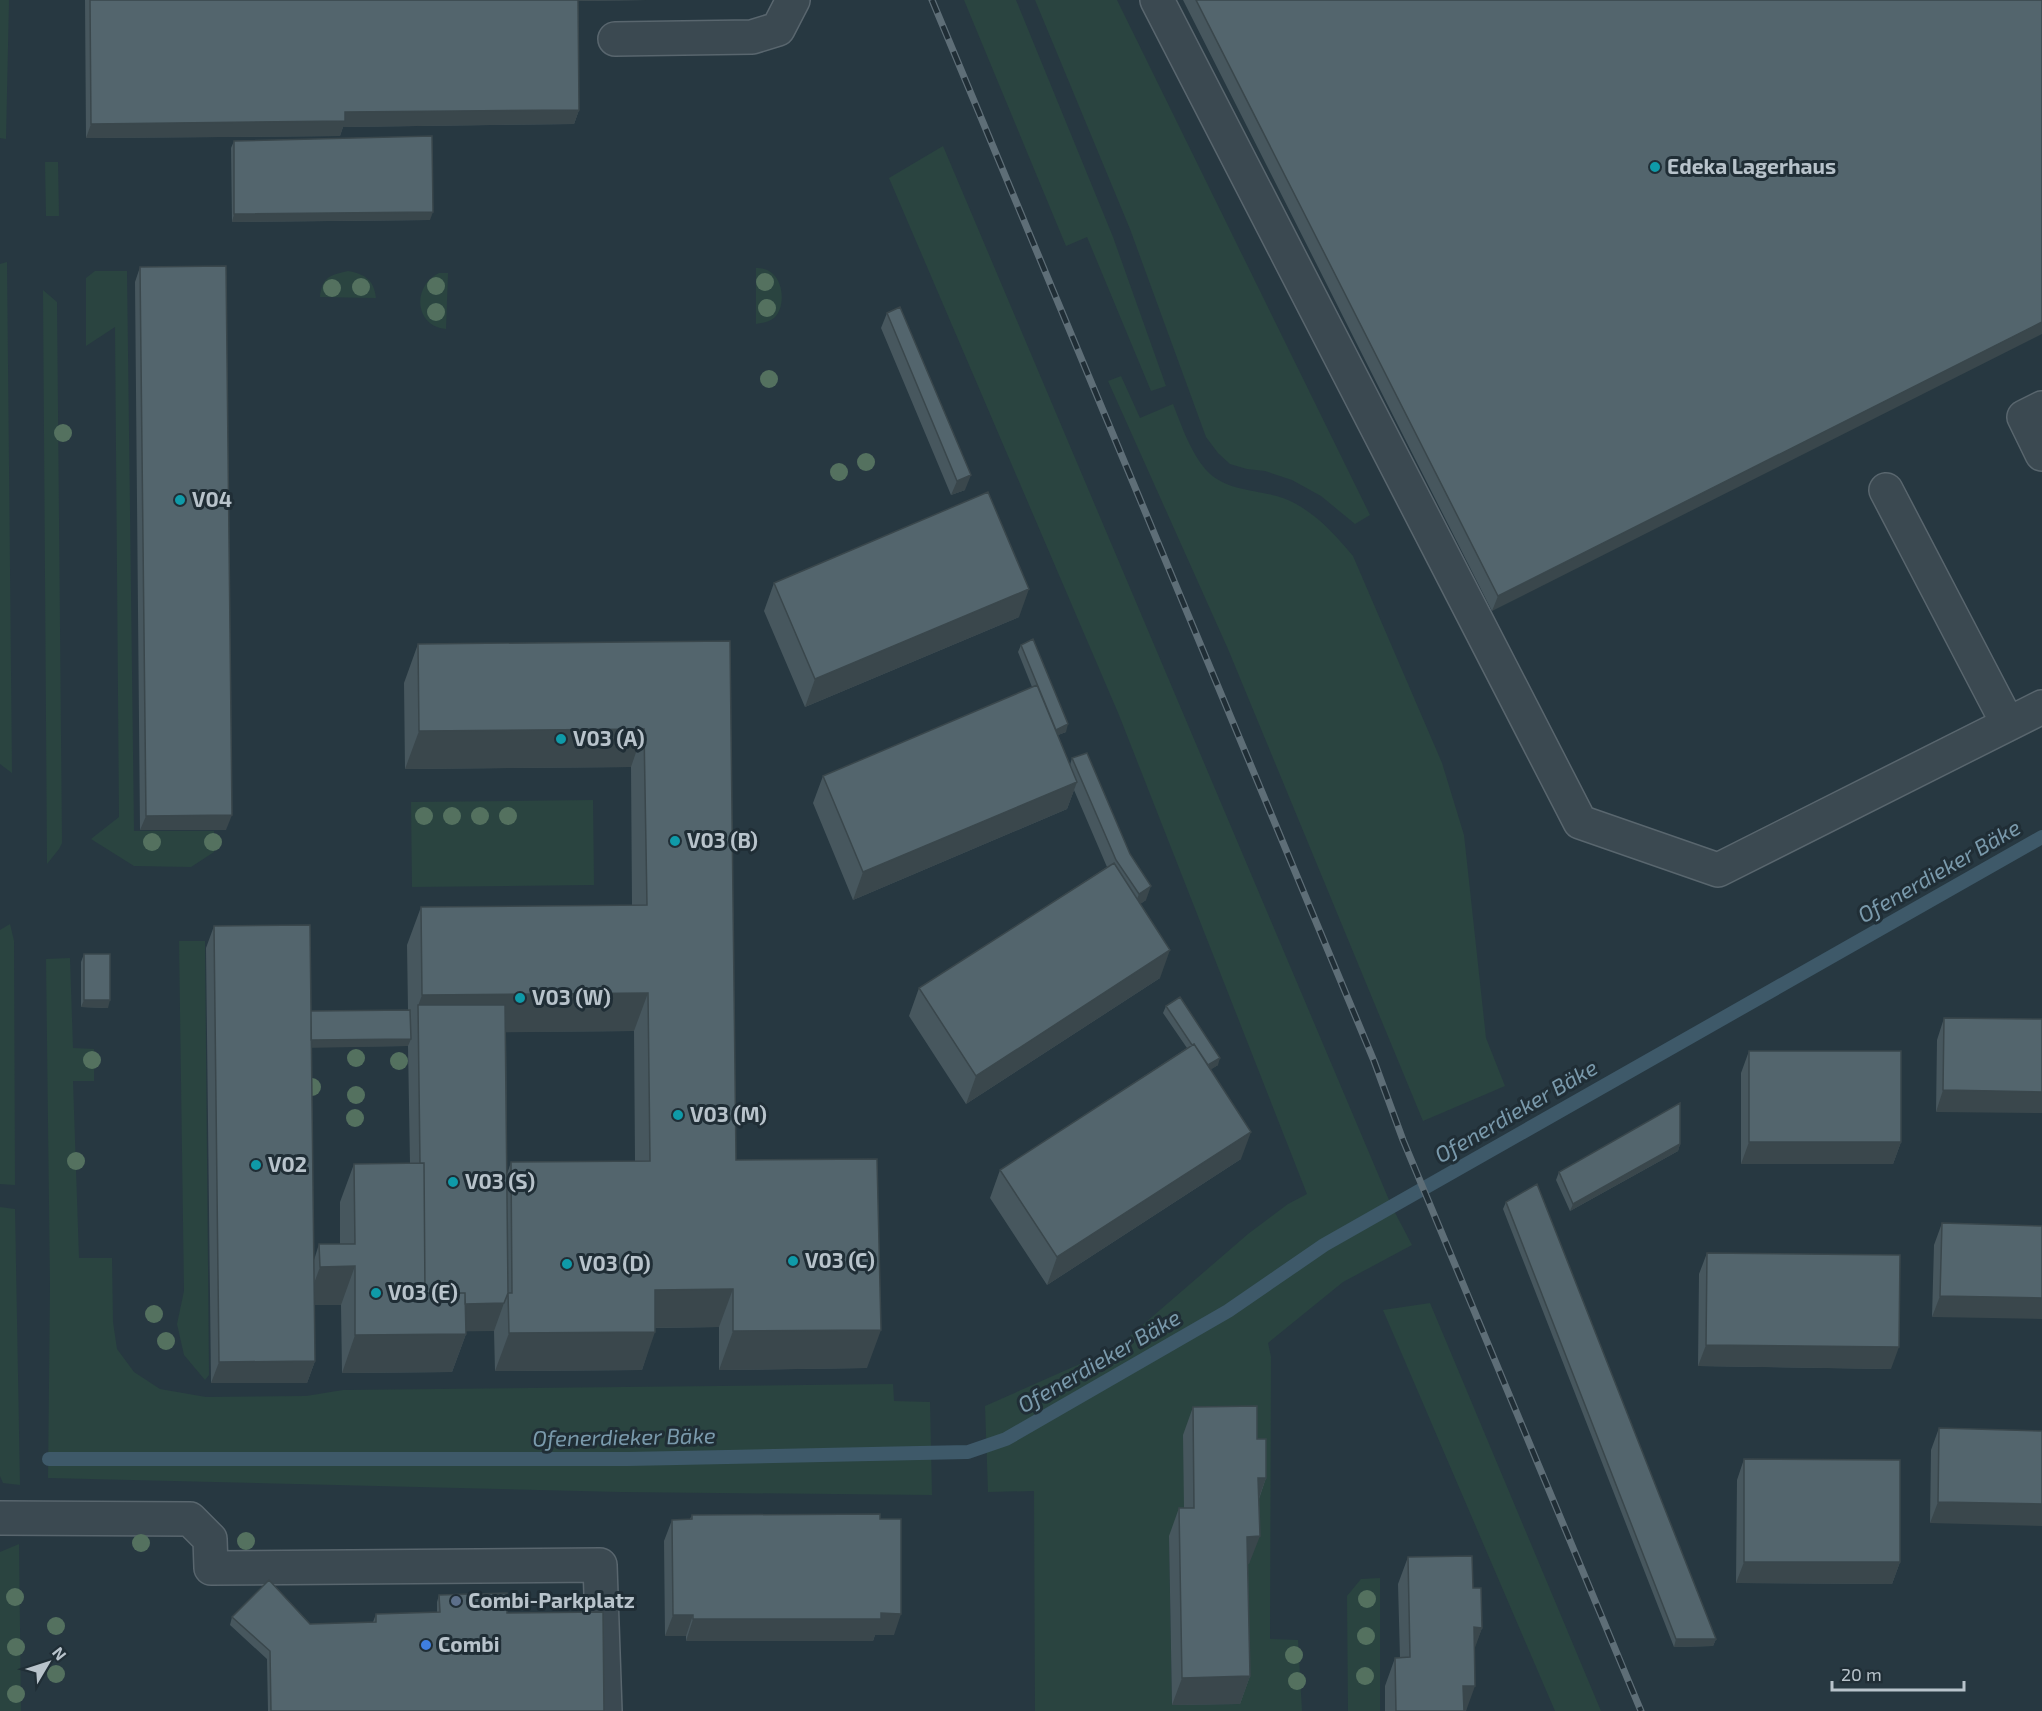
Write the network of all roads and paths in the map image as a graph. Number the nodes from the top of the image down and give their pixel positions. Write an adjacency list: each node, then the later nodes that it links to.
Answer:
1 (793, 0): 3 (lane)
2 (1157, 0): 8 (lane)
3 (615, 39)
4 (2042, 408): 5 (lane)
5 (2042, 454)
6 (1886, 490): 8 (lane)
7 (2042, 707): 8 (lane)
8 (2008, 724)
9 (0, 1518): 10 (lane)
10 (605, 1711)

